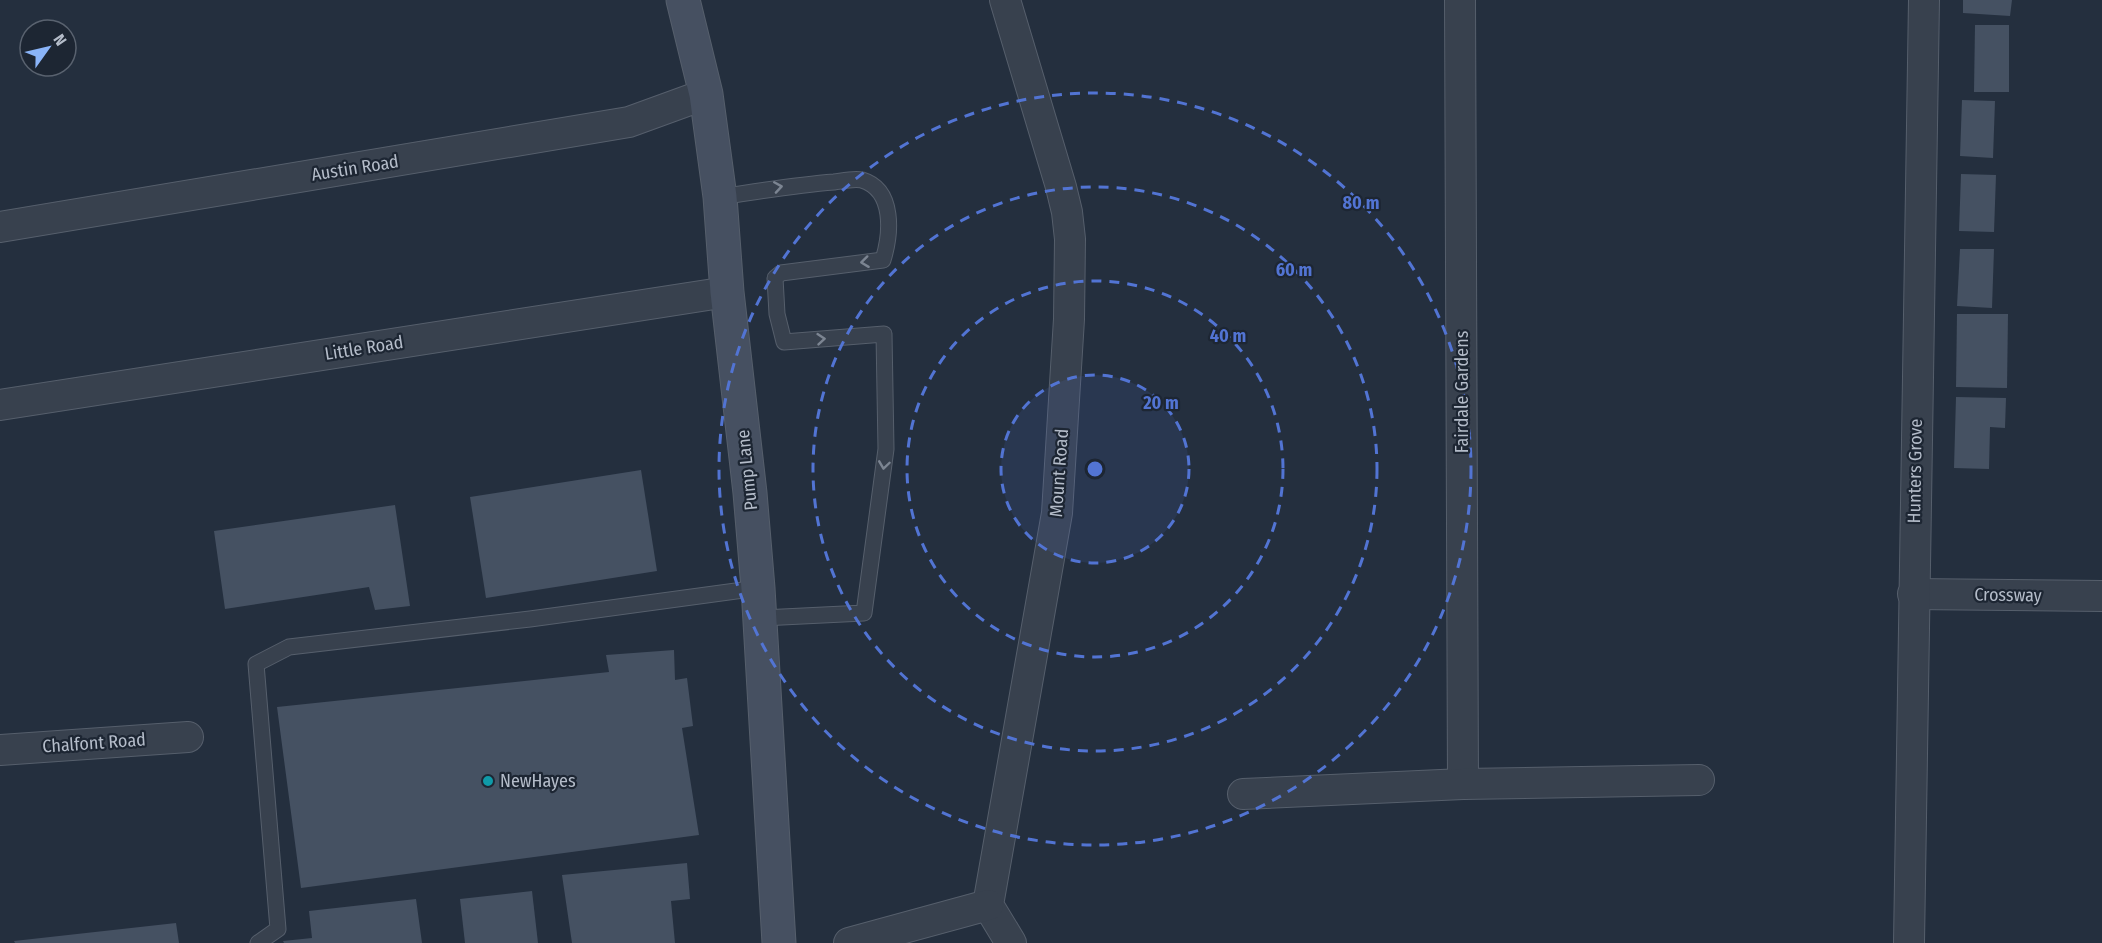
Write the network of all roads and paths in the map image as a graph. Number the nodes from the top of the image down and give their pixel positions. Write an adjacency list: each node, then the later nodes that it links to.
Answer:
1 (683, 0): 5 (street, Pump Lane)
2 (1005, 0): 18 (street, Mount Road)
3 (1460, 0): 16 (street, Fairdale Gardens)
4 (1924, 0): 10 (street, Hunters Grove)
5 (706, 94): 6 (street, Pump Lane); 7 (street, Austin Road)
6 (720, 197): 8 (street, Pump Lane); 12 (lane, one-way to 12)
7 (0, 227)
8 (727, 292): 9 (street, Little Road); 12 (street, Pump Lane)
9 (0, 405)
10 (1913, 594): 11 (street, Crossway); 23 (street, Hunters Grove)
11 (2102, 596)
12 (759, 603): 19 (lane); 20 (street, Pump Lane)
13 (188, 737): 14 (street, Chalfont Road)
14 (0, 750)
15 (1699, 780): 16 (street)
16 (1462, 784): 17 (street)
17 (1243, 794)
18 (988, 905): 21 (street); 22 (street)
19 (258, 943)
20 (779, 943)
21 (849, 943)
22 (1011, 943)
23 (1909, 943)

